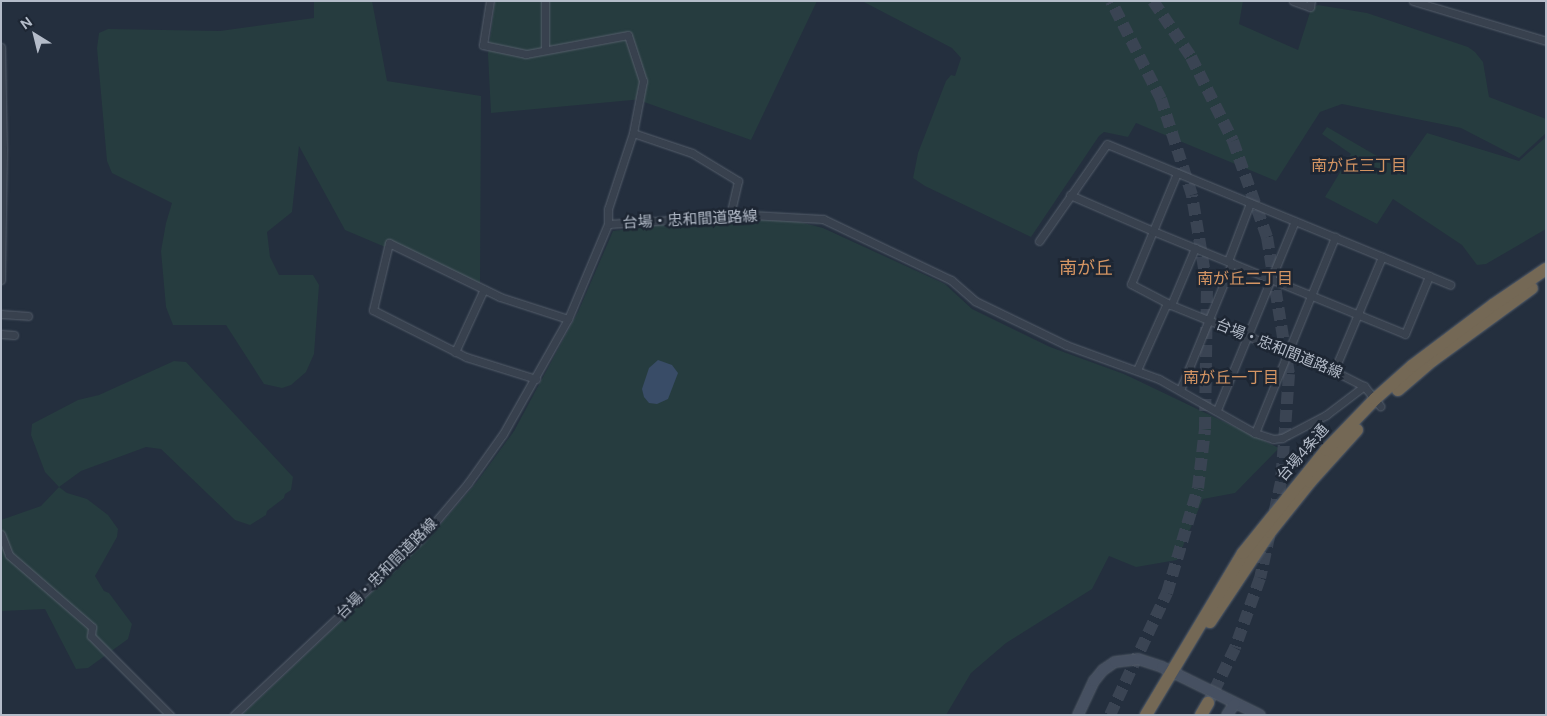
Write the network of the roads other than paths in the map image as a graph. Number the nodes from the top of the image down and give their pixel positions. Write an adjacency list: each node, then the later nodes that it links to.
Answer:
1 (490, 1): 8 (street)
2 (545, 1): 8 (street)
3 (1293, 1): 4 (street)
4 (1312, 1)
5 (1413, 1): 6 (street)
6 (1546, 41)
7 (1, 47): 26 (street)
8 (545, 50): 9 (street)
9 (633, 133): 13 (street); 15 (street)
10 (1177, 173): 11 (street); 12 (street); 16 (street)
11 (1070, 195): 16 (street); 18 (street)
12 (1250, 203): 14 (street); 21 (street)
13 (730, 216): 15 (street, 台場・忠和間道路線); 41 (street, 台場・忠和間道路線)
14 (1294, 221): 17 (street); 24 (street)
15 (608, 224): 34 (street, 台場・忠和間道路線)
16 (1153, 232): 19 (street); 30 (street, 台場・忠和間道路線)
17 (1335, 238): 20 (street); 29 (street)
18 (1039, 240)
19 (1194, 248): 21 (street); 30 (street)
20 (1382, 257): 23 (street); 32 (street)
21 (1230, 262): 24 (street); 35 (street)
22 (1546, 269): 46 (highway, 台場4条通)
23 (1429, 276): 27 (street); 32 (street)
24 (1270, 279): 29 (street); 38 (street)
25 (1546, 279): 46 (highway, 台場4条通)
26 (1, 280)
27 (1450, 285)
28 (484, 289): 34 (street); 39 (street); 39 (street)
29 (1311, 296): 32 (street); 40 (street)
30 (1168, 304): 35 (street, 台場・忠和間道路線); 41 (street)
31 (1, 314): 33 (street)
32 (1358, 314): 42 (street)
33 (28, 316)
34 (568, 319): 43 (street, 台場・忠和間道路線)
35 (1209, 320): 38 (street, 台場・忠和間道路線); 45 (street)
36 (1, 334): 37 (street)
37 (14, 335)
38 (1248, 337): 40 (street, 台場・忠和間道路線); 47 (street)
39 (455, 352): 43 (street)
40 (1287, 353): 42 (street, 台場・忠和間道路線); 48 (street)
41 (1136, 370): 45 (street, 台場・忠和間道路線)
42 (1334, 371): 44 (street, 台場・忠和間道路線)
43 (536, 379): 54 (street, 台場・忠和間道路線)
44 (1364, 386): 46 (street, 台場・忠和間道路線); 48 (street, 台場・忠和間道路線)
45 (1180, 390): 47 (street, 台場・忠和間道路線)
46 (1377, 403): 50 (highway, 台場4条通)
47 (1217, 410): 48 (street, 台場・忠和間道路線)
48 (1255, 433)
49 (1, 534): 53 (street)
50 (1175, 673): 51 (street); 55 (street); 56 (highway, 台場4条通); 57 (highway, 台場4条通)
51 (1235, 703): 59 (street); 60 (street)
52 (1208, 704): 58 (highway)
53 (170, 715)
54 (234, 715)
55 (1078, 715)
56 (1146, 715)
57 (1156, 715)
58 (1201, 715)
59 (1227, 715)
60 (1260, 715)

